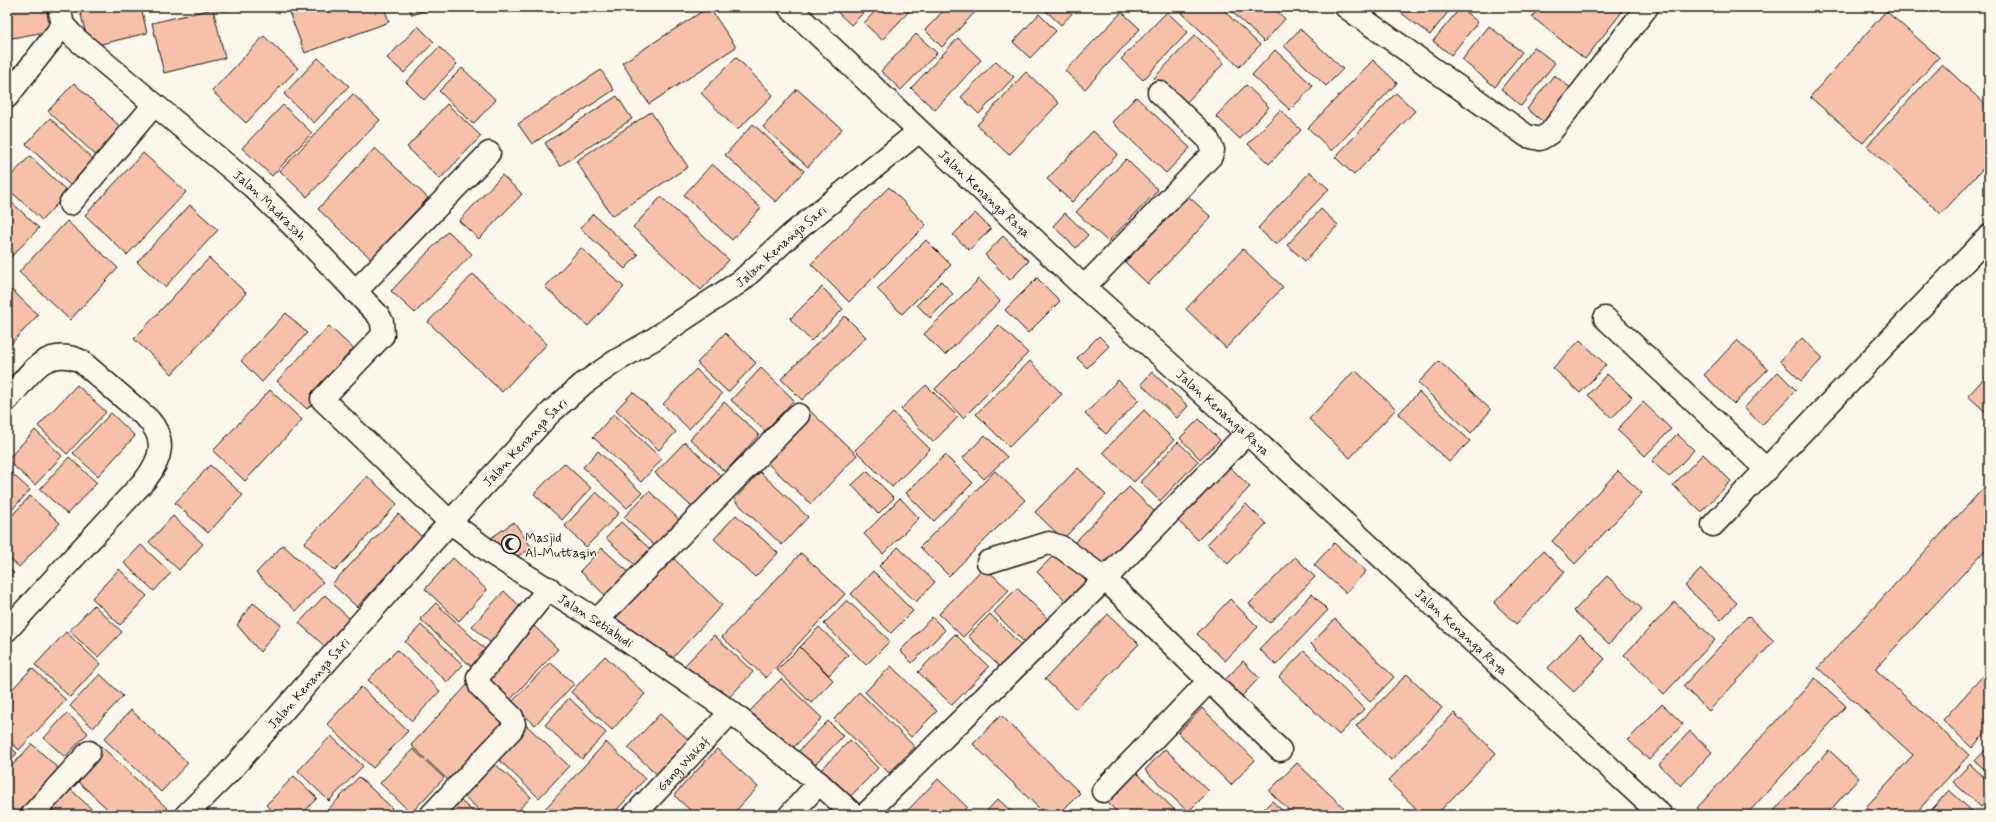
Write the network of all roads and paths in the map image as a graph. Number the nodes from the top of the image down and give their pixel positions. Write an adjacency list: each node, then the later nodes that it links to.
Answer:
1 (789, 7): 8 (street, Jalan Kenanga Raya)
2 (1346, 7): 3 (street)
3 (1646, 7)
4 (61, 16): 6 (street); 7 (street, Jalan Madrasah)
5 (1159, 92): 12 (street)
6 (7, 97)
7 (154, 106): 10 (street); 13 (street, Jalan Madrasah)
8 (918, 132): 12 (street, Jalan Kenanga Raya); 20 (street, Jalan Kenanga Sari)
9 (490, 153): 13 (street)
10 (70, 204)
11 (1989, 236): 19 (street)
12 (1084, 287): 18 (street, Jalan Kenanga Raya)
13 (355, 292): 17 (street, Jalan Madrasah)
14 (1605, 318): 19 (street)
15 (7, 400): 26 (street)
16 (798, 415): 25 (street)
17 (342, 420): 20 (street, Jalan Setiabudi)
18 (1247, 433): 23 (street); 40 (street, Jalan Kenanga Raya)
19 (1767, 470): 21 (street)
20 (450, 522): 24 (street, Jalan Setiabudi); 34 (street, Jalan Kenanga Sari)
21 (1713, 525)
22 (988, 562): 23 (street)
23 (1105, 579): 27 (street); 39 (street)
24 (549, 588): 25 (street, Jalan Setiabudi); 35 (street)
25 (597, 620): 28 (street, Jalan Setiabudi)
26 (7, 630)
27 (1209, 681): 29 (street); 32 (street)
28 (731, 712): 31 (street, Jalan Setiabudi); 36 (street, Gang Wakaf)
29 (1280, 750)
30 (89, 752): 33 (street)
31 (819, 782): 37 (street); 38 (street, Jalan Setiabudi)
32 (1103, 790)
33 (32, 815)
34 (186, 815)
35 (430, 815)
36 (634, 815)
37 (790, 815)
38 (854, 815)
39 (865, 815)
40 (1661, 815)

